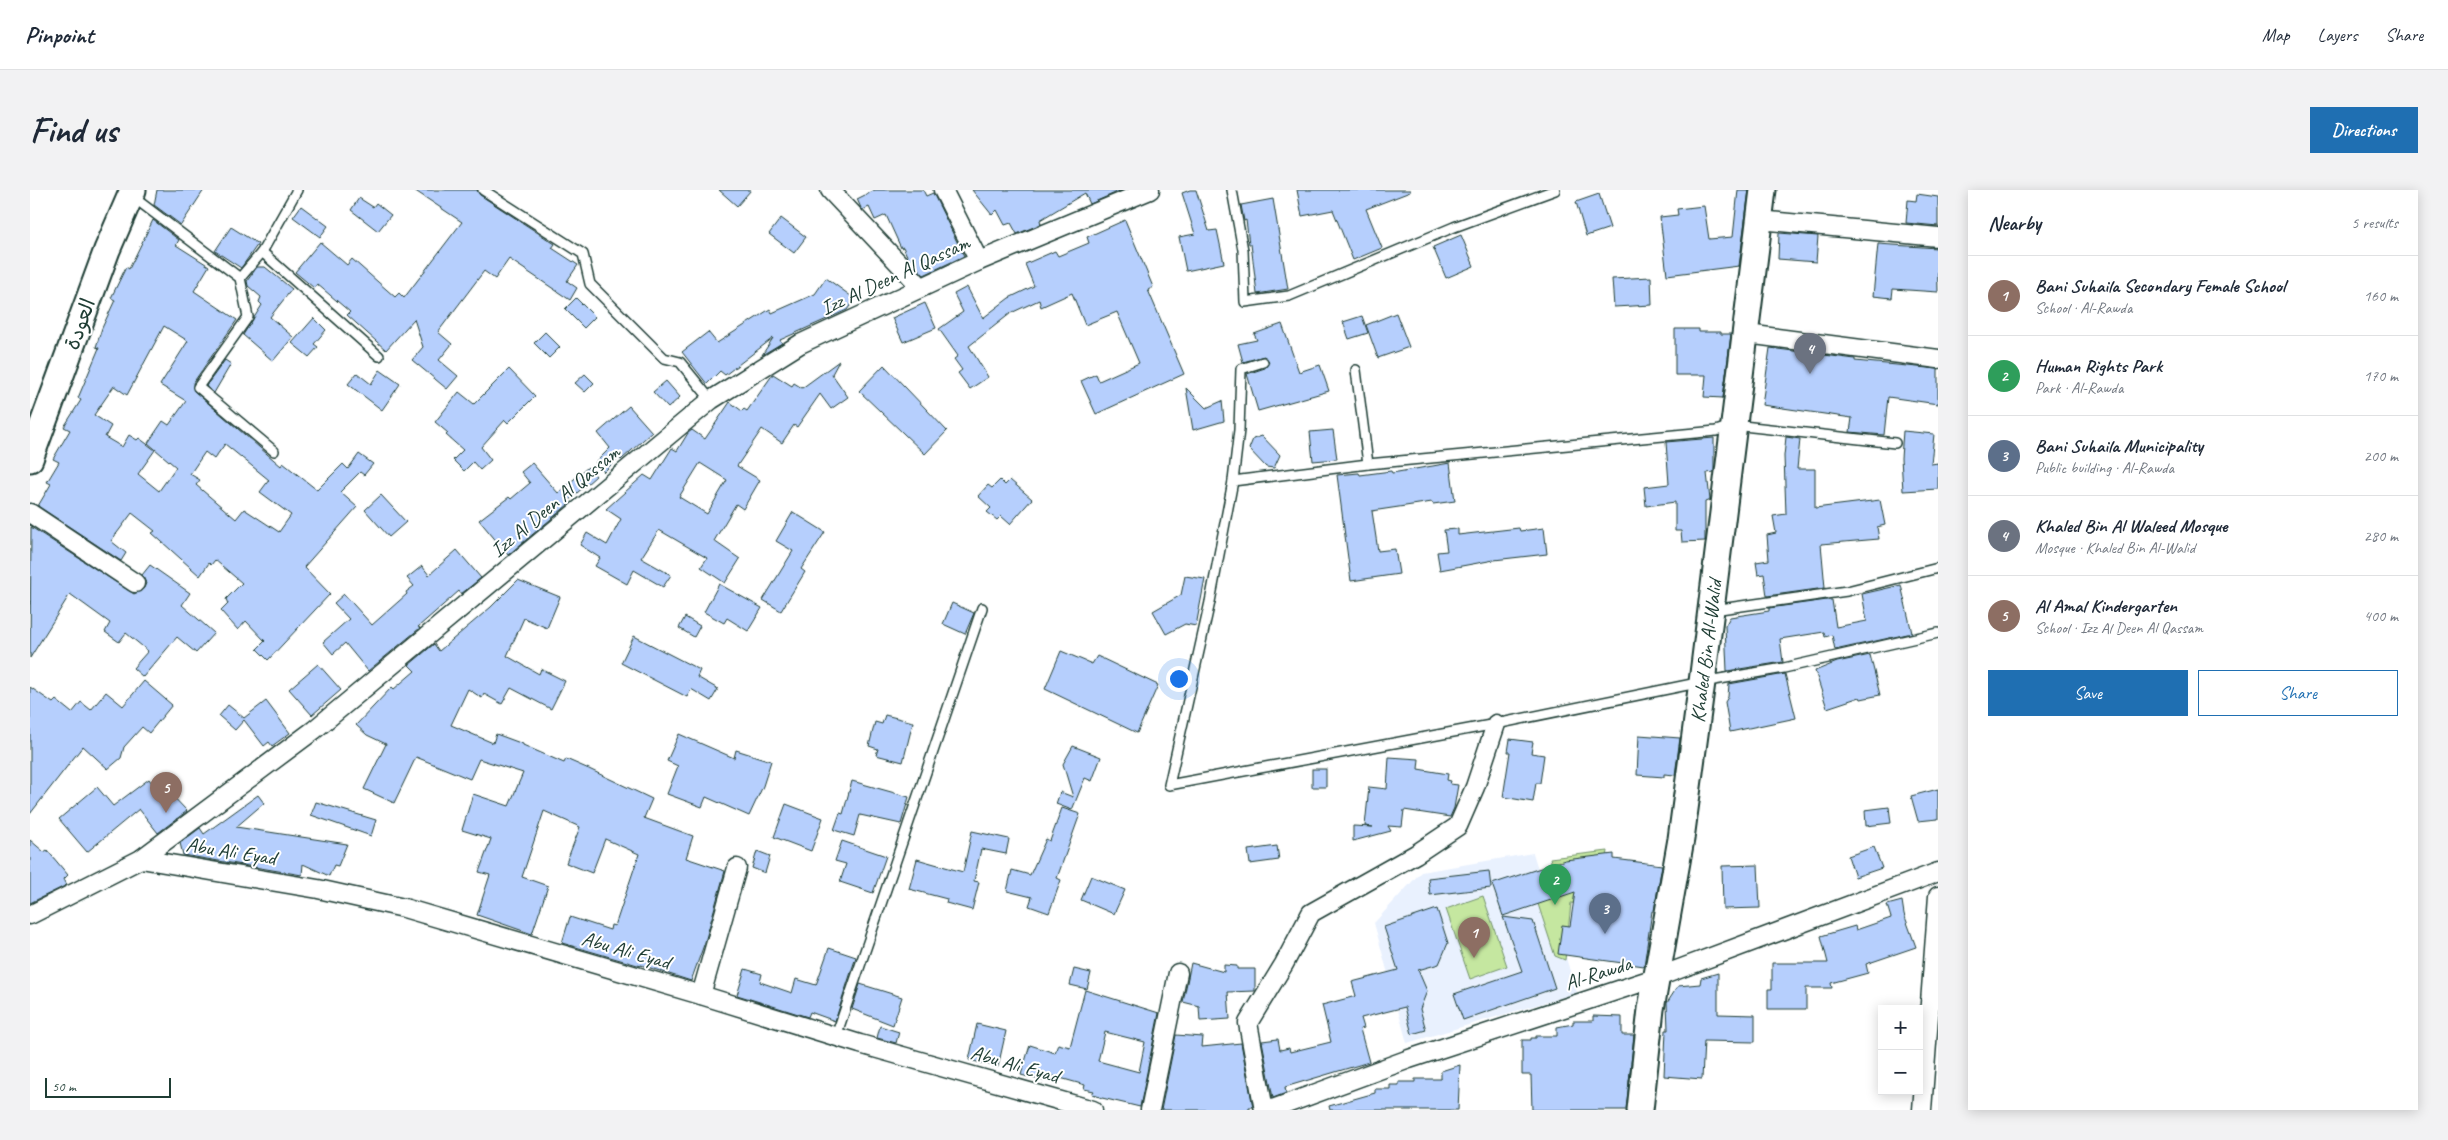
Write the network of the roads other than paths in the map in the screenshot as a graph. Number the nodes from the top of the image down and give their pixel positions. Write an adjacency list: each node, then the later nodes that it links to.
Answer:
1 (297, 190): 12 (lane)
2 (483, 190): 21 (lane)
3 (830, 190): 15 (street)
4 (1150, 190): 13 (street, Izz Al Deen Al Qassam)
5 (1232, 190): 6 (lane)
6 (1555, 190)
7 (1763, 190): 10 (street, Khaled Bin Al-Walid)
8 (132, 193): 14 (lane); 25 (street, العودة)
9 (951, 194): 13 (street)
10 (1759, 220): 11 (street); 16 (street, Khaled Bin Al-Walid)
11 (1938, 238)
12 (262, 252): 14 (lane); 17 (lane)
13 (979, 261): 15 (street, Izz Al Deen Al Qassam)
14 (240, 278): 24 (lane)
15 (921, 287): 21 (street, Izz Al Deen Al Qassam)
16 (1747, 334): 18 (street); 22 (street, Khaled Bin Al-Walid)
17 (379, 356)
18 (1938, 359)
19 (1263, 362): 27 (lane)
20 (1356, 370): 26 (lane)
21 (712, 400): 36 (street, Izz Al Deen Al Qassam)
22 (1734, 425): 23 (lane); 26 (lane); 32 (street, Khaled Bin Al-Walid)
23 (1895, 443)
24 (274, 451)
25 (30, 459)
26 (1368, 464): 27 (lane)
27 (1233, 481): 35 (lane)
28 (30, 513): 30 (street)
29 (1938, 568): 32 (lane)
30 (135, 583)
31 (982, 608): 44 (lane)
32 (1710, 610): 34 (street, Khaled Bin Al-Walid)
33 (1938, 633): 34 (lane)
34 (1702, 682): 35 (lane); 42 (street, Khaled Bin Al-Walid)
35 (1496, 724): 47 (street)
36 (141, 859): 40 (street, Izz Al Deen Al Qassam); 43 (street, Abu Ali Eyad)
37 (737, 868): 43 (street)
38 (1938, 872): 42 (street, Al-Rawda)
39 (1938, 896): 50 (street)
40 (30, 915)
41 (1178, 973): 46 (street)
42 (1658, 976): 48 (street, Al-Rawda); 49 (street, Khaled Bin Al-Walid)
43 (701, 995): 44 (street, Abu Ali Eyad)
44 (836, 1036): 45 (street, Abu Ali Eyad)
45 (1093, 1110)
46 (1150, 1110)
47 (1264, 1110)
48 (1270, 1110)
49 (1640, 1110)
50 (1922, 1110)

